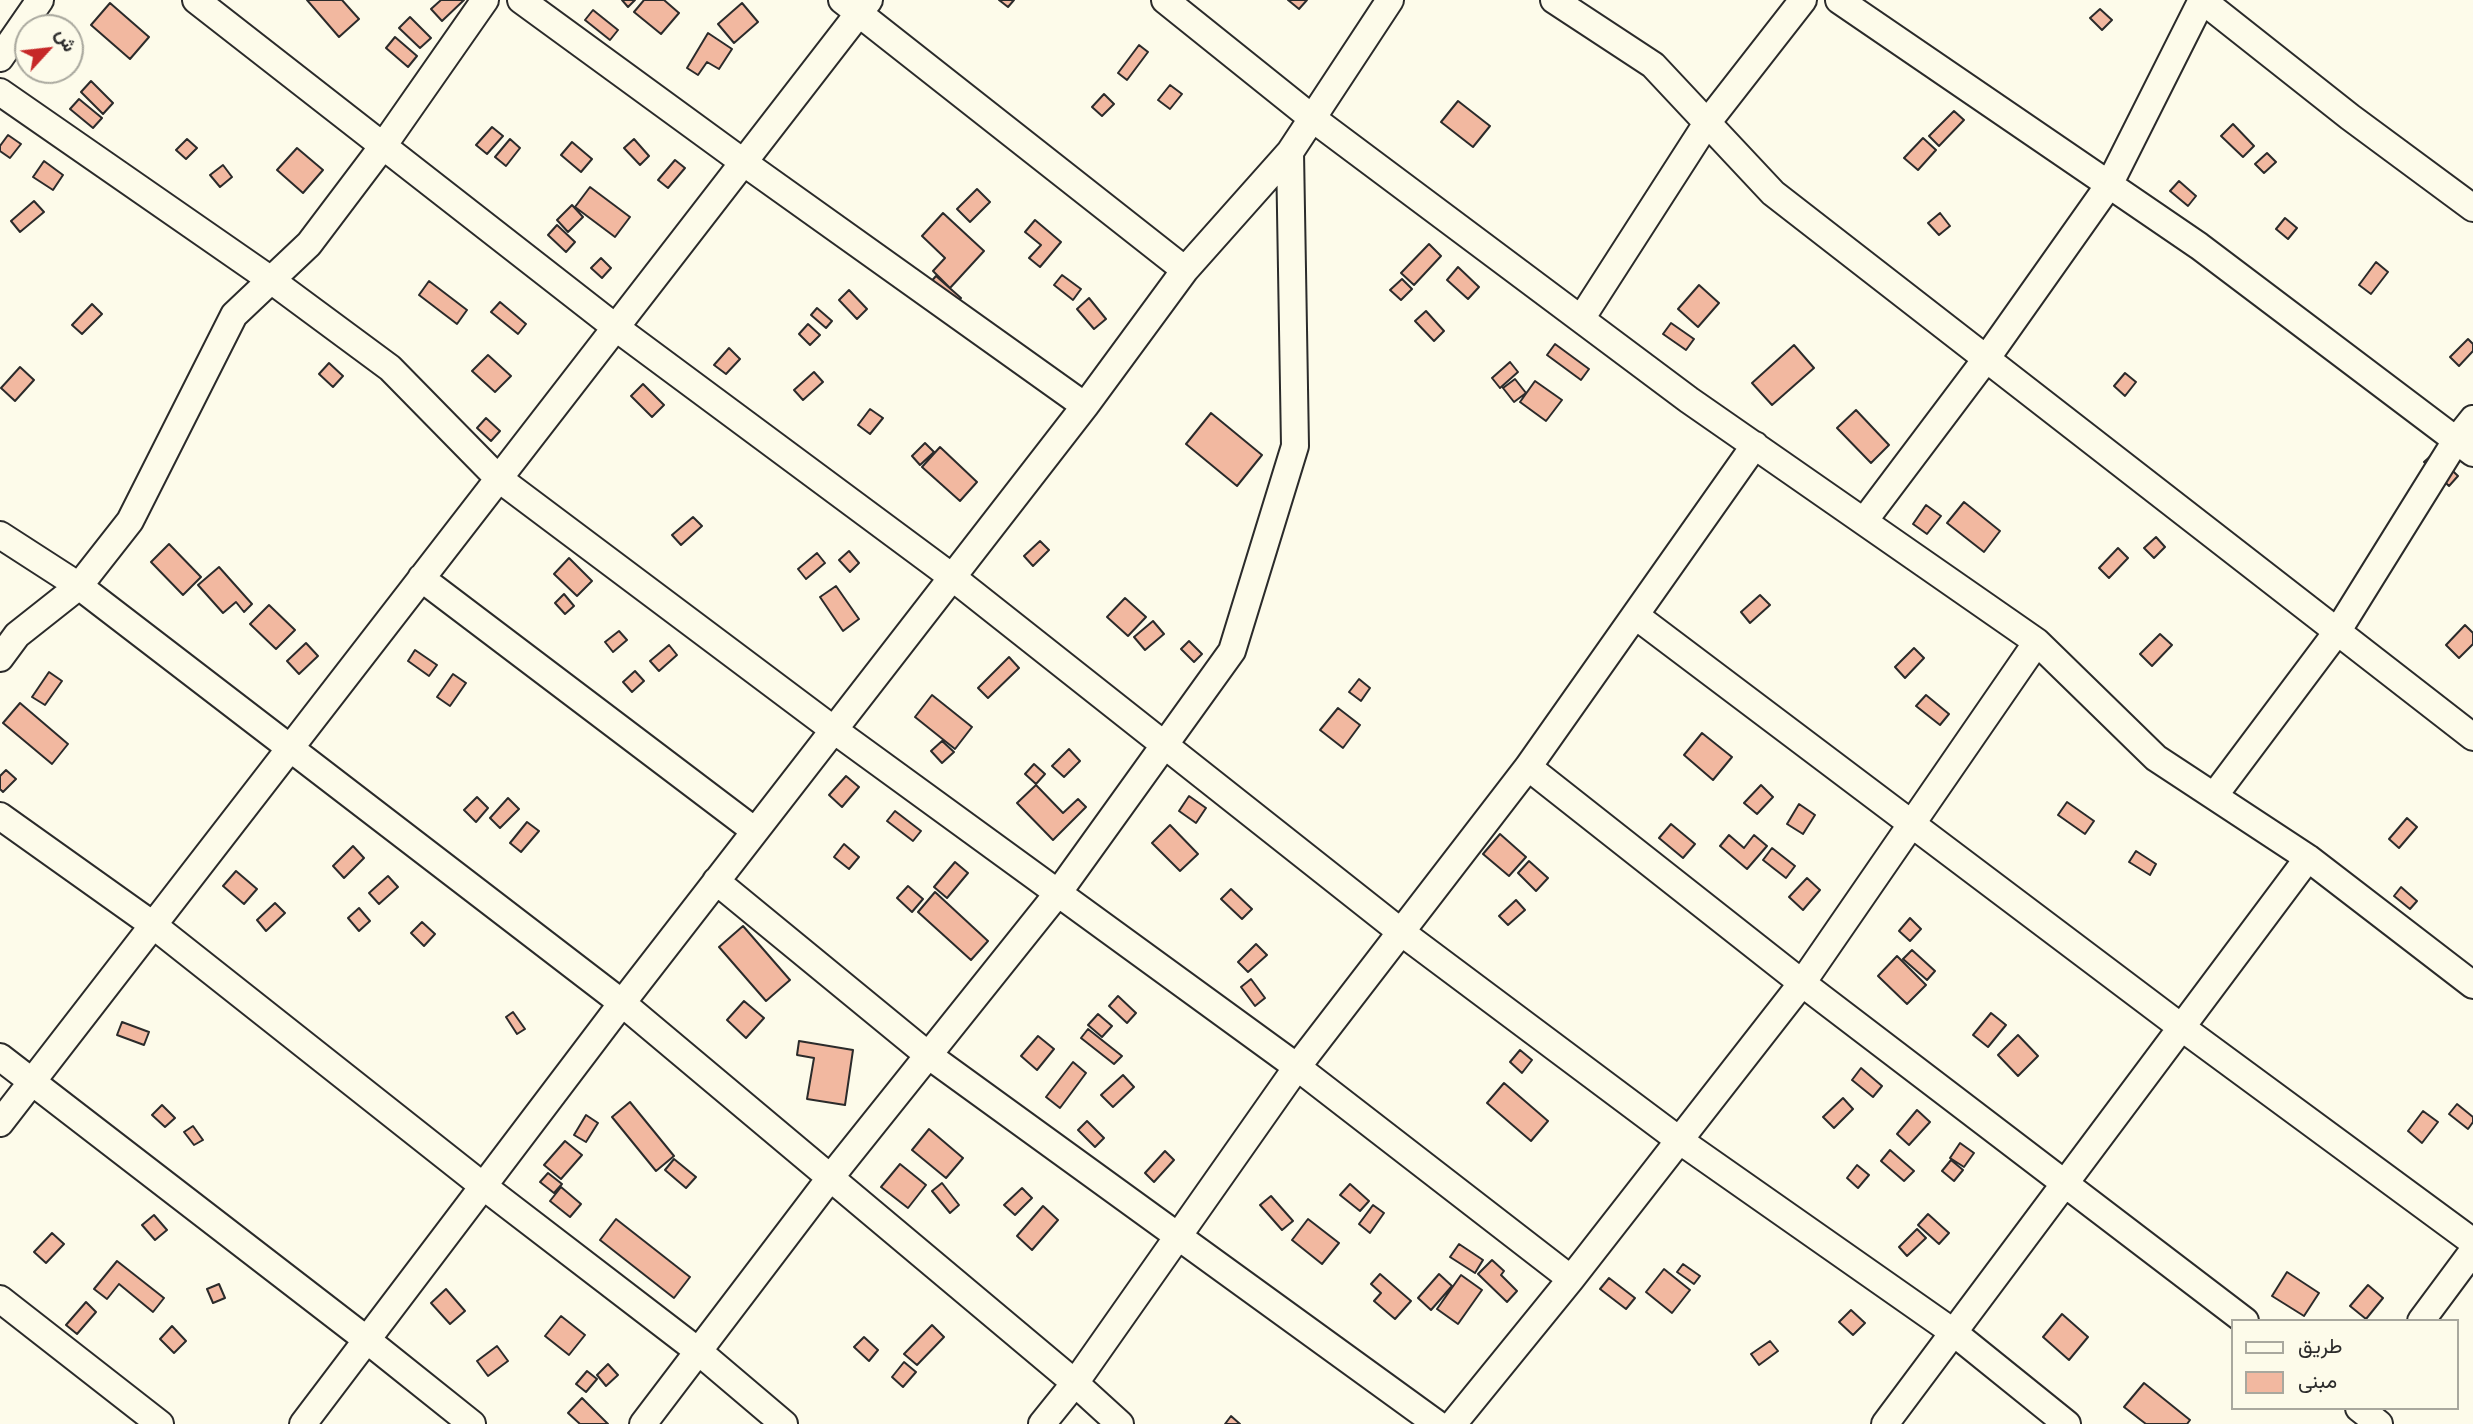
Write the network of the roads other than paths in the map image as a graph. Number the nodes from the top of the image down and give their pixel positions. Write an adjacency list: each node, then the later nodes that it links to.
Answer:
1 (40, 0): 12 (street)
2 (195, 0): 16 (street)
3 (485, 0): 16 (street)
4 (522, 0): 18 (street)
5 (1165, 0): 14 (street)
6 (1390, 0): 14 (street)
7 (1554, 0): 15 (street)
8 (1803, 0): 15 (street)
9 (1839, 0): 19 (street)
10 (2202, 0): 19 (street); 20 (street)
11 (856, 4): 18 (street); 21 (street)
12 (0, 58)
13 (0, 92): 22 (street)
14 (1312, 118): 17 (street); 23 (street)
15 (1707, 122): 23 (street); 25 (street)
16 (383, 146): 22 (street); 24 (street)
17 (1290, 152): 21 (street); 41 (street)
18 (743, 162): 24 (street); 26 (street)
19 (2109, 185): 25 (street); 27 (street)
20 (2473, 208)
21 (1185, 270): 26 (street)
22 (271, 280): 29 (street); 34 (street)
23 (1581, 319): 28 (street)
24 (615, 327): 29 (street); 32 (street)
25 (1986, 359): 30 (street); 36 (street)
26 (1085, 406): 32 (street)
27 (2468, 437): 36 (street)
28 (1755, 445): 30 (street); 35 (street)
29 (498, 478): 33 (street); 39 (street)
30 (1864, 522): 37 (street)
31 (0, 535): 34 (street)
32 (952, 577): 39 (street); 41 (street)
33 (421, 578): 42 (street); 47 (street)
34 (79, 586): 38 (street); 42 (street)
35 (1636, 616): 43 (street); 46 (street)
36 (2337, 632): 40 (street); 44 (street)
37 (2037, 642): 44 (street); 46 (street)
38 (0, 658)
39 (834, 730): 47 (street); 50 (street)
40 (2473, 737)
41 (1164, 745): 50 (street); 52 (street)
42 (289, 748): 51 (street); 55 (street)
43 (1528, 767): 52 (street); 53 (street)
44 (2214, 796): 48 (street)
45 (0, 816): 51 (street)
46 (1912, 824): 53 (street); 56 (street)
47 (755, 831): 49 (street)
48 (2308, 858): 54 (street); 56 (street)
49 (716, 881): 55 (street); 57 (street)
50 (1058, 893): 57 (street); 59 (street)
51 (153, 925): 60 (street); 65 (street)
52 (1401, 932): 59 (street); 62 (street)
53 (1802, 983): 62 (street); 64 (street)
54 (2473, 985)
55 (622, 1003): 63 (street); 65 (street)
56 (2181, 1027): 64 (street); 67 (street)
57 (928, 1055): 63 (street); 66 (street)
58 (0, 1057): 60 (street)
59 (1297, 1066): 66 (street); 69 (street)
60 (32, 1082): 61 (street); 74 (street)
61 (0, 1123)
62 (1679, 1140): 69 (street); 73 (street)
63 (830, 1178): 75 (street); 76 (street)
64 (2065, 1182): 71 (street); 73 (street)
65 (483, 1186): 74 (street); 75 (street)
66 (1179, 1235): 76 (street); 86 (street)
67 (2473, 1242)
68 (2473, 1251): 72 (street)
69 (1571, 1279): 87 (street)
70 (0, 1299): 79 (street)
71 (2242, 1319)
72 (2422, 1319)
73 (1953, 1332): 88 (street); 89 (street)
74 (367, 1339): 80 (street); 81 (street)
75 (698, 1351): 82 (street); 83 (street)
76 (1075, 1383): 84 (street); 85 (street)
77 (2355, 1410): 90 (street)
78 (2360, 1410): 91 (street)
79 (160, 1424)
80 (303, 1424)
81 (472, 1424)
82 (643, 1424)
83 (784, 1424)
84 (1042, 1424)
85 (1120, 1424)
86 (1437, 1424)
87 (1453, 1424)
88 (1885, 1424)
89 (2067, 1424)
90 (2343, 1424)
91 (2379, 1424)

